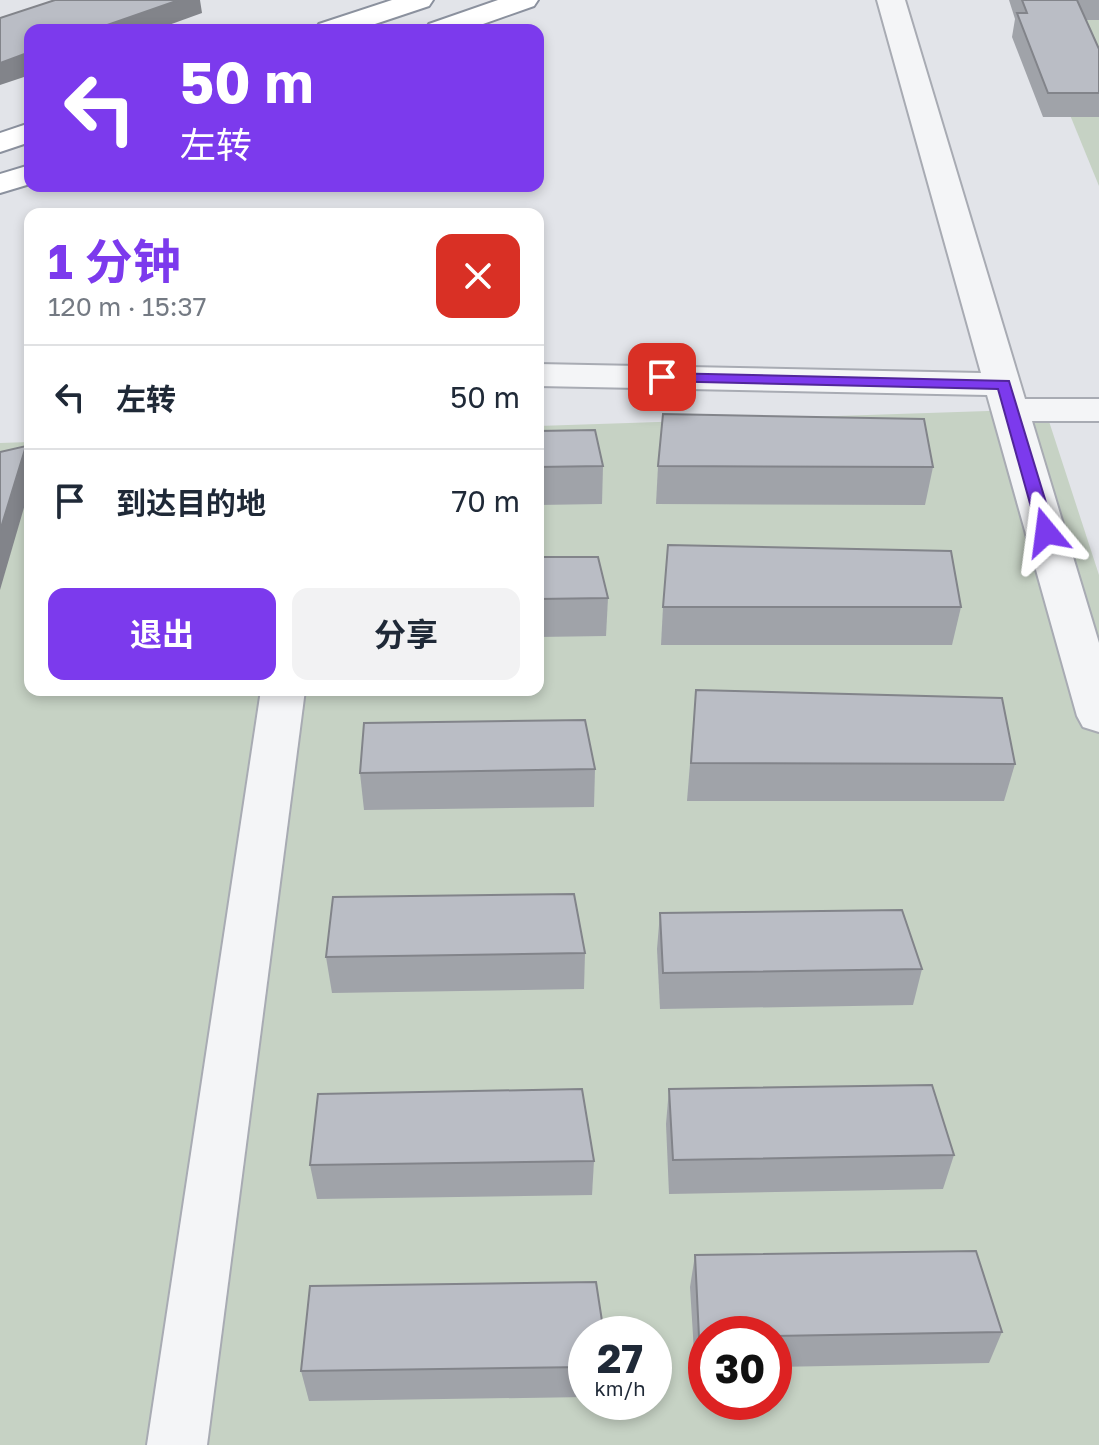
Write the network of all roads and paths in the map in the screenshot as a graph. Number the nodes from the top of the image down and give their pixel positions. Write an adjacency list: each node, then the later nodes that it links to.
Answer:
1 (524, 0): 5 (highway)
2 (891, 0): 11 (street)
3 (401, 2): 4 (highway)
4 (344, 24)
5 (456, 24)
6 (24, 134): 7 (highway)
7 (0, 143)
8 (24, 176): 9 (highway)
9 (0, 184)
10 (544, 375): 11 (street)
11 (1008, 397): 12 (street); 14 (street)
12 (1099, 410)
13 (282, 696): 15 (street)
14 (1099, 716)
15 (177, 1445)

